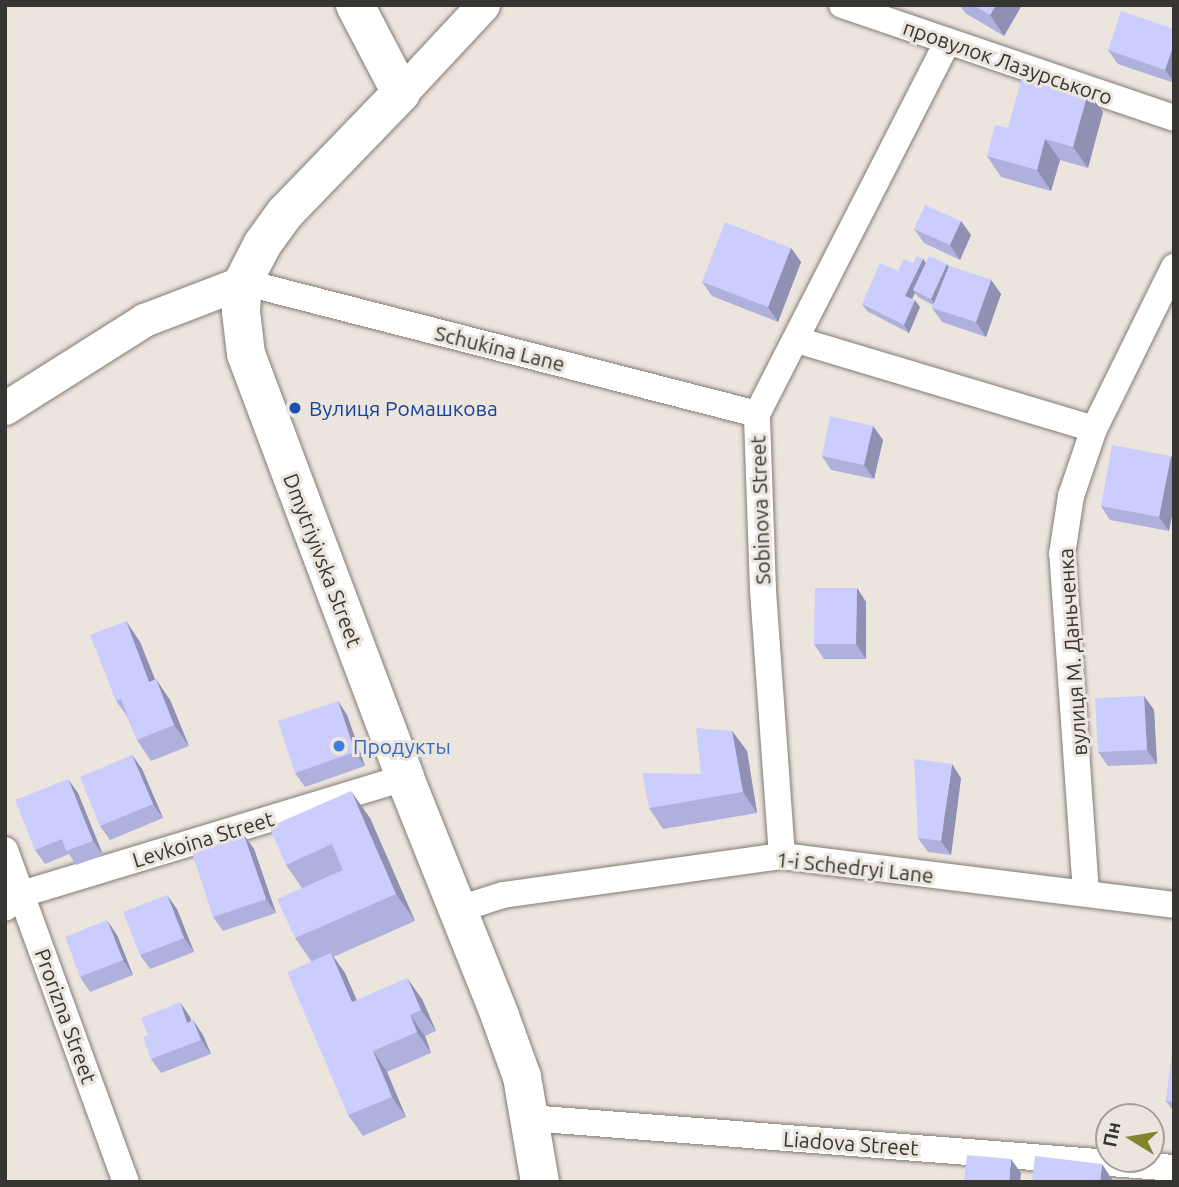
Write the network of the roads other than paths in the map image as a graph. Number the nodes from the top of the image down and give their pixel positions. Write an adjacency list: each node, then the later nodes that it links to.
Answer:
1 (355, 5): 5 (main road)
2 (482, 5): 5 (street, Dmytriyivska Street)
3 (842, 5): 4 (street, провулок Лазурського)
4 (947, 41): 6 (street, провулок Лазурського); 9 (street, Sobinova Street)
5 (401, 93): 8 (main road, Dmytriyivska Street)
6 (1174, 118)
7 (1174, 267): 12 (street, вулиця М. Даньченка)
8 (243, 282): 10 (street); 11 (street, Schukina Lane); 13 (main road, Dmytriyivska Street)
9 (797, 340): 11 (street, Sobinova Street); 12 (street)
10 (5, 408)
11 (757, 414): 15 (street, Sobinova Street)
12 (1094, 429): 16 (street, вулиця М. Даньченка)
13 (405, 778): 17 (street, Levkoina Street); 19 (main road, Dmytriyivska Street)
14 (5, 850): 17 (street, Prorizna Street)
15 (782, 856): 16 (street, 1-i Schedryi Lane); 19 (street, 1-i Schedryi Lane)
16 (1086, 892): 18 (street, 1-i Schedryi Lane)
17 (13, 901): 22 (street, Prorizna Street)
18 (1174, 905)
19 (456, 910): 20 (main road, Dmytriyivska Street)
20 (529, 1118): 21 (street, Liadova Street); 23 (main road, Dmytriyivska Street)
21 (1174, 1168)
22 (126, 1182)
23 (540, 1182)

